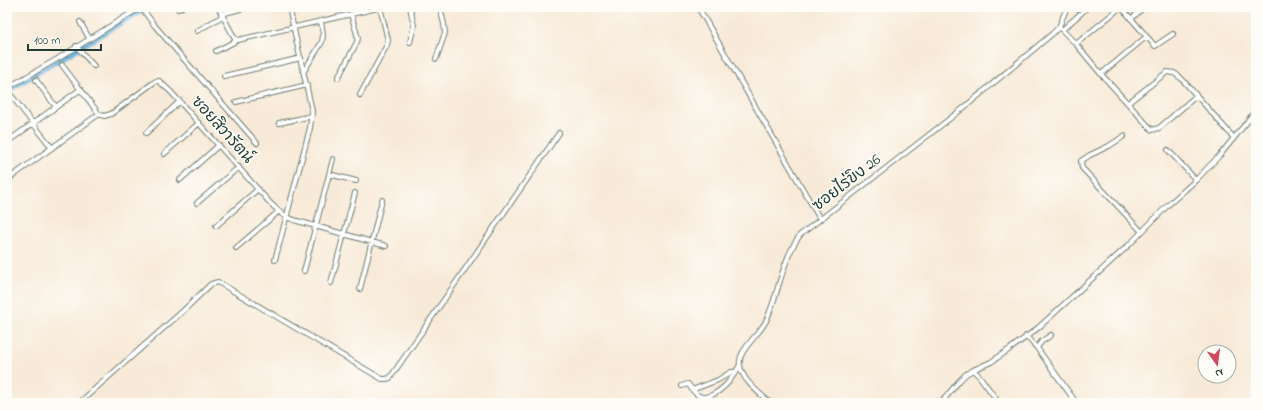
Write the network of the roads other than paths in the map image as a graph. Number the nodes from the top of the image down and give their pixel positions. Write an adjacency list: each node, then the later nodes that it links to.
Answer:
1 (141, 7): 23 (street); 59 (street)
2 (218, 7): 14 (street)
3 (248, 7): 14 (street)
4 (289, 7): 18 (street)
5 (381, 7): 13 (street); 42 (street)
6 (410, 7): 25 (street)
7 (440, 7): 30 (street)
8 (698, 7): 77 (street)
9 (1066, 7): 19 (street)
10 (1088, 7): 19 (street, ซอยไร่ขิง 26)
11 (1121, 7): 15 (street); 26 (street)
12 (1144, 7): 15 (street)
13 (351, 14): 16 (street); 36 (street)
14 (222, 15): 20 (street); 24 (street)
15 (1131, 19): 22 (street)
16 (321, 21): 18 (street); 33 (street)
17 (80, 22): 23 (street)
18 (294, 28): 24 (street); 29 (street)
19 (1060, 28): 26 (street); 77 (street, ซอยไร่ขิง 26)
20 (196, 31)
21 (1173, 34): 22 (street)
22 (1146, 37): 34 (street)
23 (89, 38): 27 (street)
24 (238, 40): 28 (street)
25 (410, 42)
26 (1076, 44): 34 (street)
27 (78, 48): 32 (street); 39 (street)
28 (216, 52)
29 (300, 58): 33 (street); 35 (street)
30 (436, 58)
31 (62, 64): 40 (street)
32 (94, 66)
33 (304, 71): 38 (street)
34 (1101, 74): 46 (street)
35 (224, 76)
36 (338, 78)
37 (36, 80): 47 (street)
38 (307, 85): 45 (street); 50 (street)
39 (7, 88)
40 (81, 89): 47 (street); 49 (street)
41 (11, 95): 53 (street)
42 (360, 95)
43 (1196, 96): 46 (street); 46 (street); 57 (street)
44 (180, 102): 49 (street, ซอยสิวารัตน์); 51 (street, ซอยสิวารัตน์); 54 (street)
45 (236, 102)
46 (1128, 103)
47 (56, 107): 53 (street)
48 (1256, 109): 57 (street)
49 (99, 114): 61 (street)
50 (312, 116): 52 (street); 76 (street)
51 (199, 123): 60 (street, ซอยสิวารัตน์); 63 (street)
52 (278, 123)
53 (33, 124): 58 (street); 61 (street)
54 (146, 133)
55 (559, 133): 98 (street)
56 (1124, 136): 80 (street)
57 (1234, 138): 69 (street)
58 (8, 140)
59 (257, 143)
60 (219, 145): 65 (street, ซอยสิวารัตน์); 68 (street)
61 (52, 148): 67 (street)
62 (1168, 150): 69 (street)
63 (164, 154)
64 (333, 159): 66 (street)
65 (239, 167): 71 (street, ซอยสิวารัตน์); 74 (street)
66 (329, 174): 70 (street); 79 (street)
67 (7, 180)
68 (180, 180)
69 (1196, 180): 80 (street)
70 (356, 181)
71 (258, 189): 75 (street, ซอยสิวารัตน์); 78 (street)
72 (355, 193): 81 (street)
73 (382, 200): 82 (street)
74 (197, 203)
75 (278, 212): 76 (street, ซอยสิวารัตน์); 84 (street)
76 (286, 217): 79 (street, ซอยสิวารัตน์); 85 (street)
77 (820, 218): 92 (street, ซอยไร่ขิง 26)
78 (216, 226)
79 (316, 226): 81 (street, ซอยสิวารัตน์); 86 (street)
80 (1142, 232): 90 (street)
81 (344, 234): 82 (street, ซอยสิวารัตน์); 87 (street)
82 (372, 242): 83 (street, ซอยสิวารัตน์); 88 (street)
83 (386, 246)
84 (236, 248)
85 (275, 260)
86 (304, 271)
87 (331, 283)
88 (360, 289)
89 (1051, 335): 91 (street)
90 (1028, 337): 91 (street); 93 (street)
91 (1036, 347): 97 (street)
92 (740, 365): 94 (street, ซอยไร่ขิง 26); 99 (street)
93 (974, 371): 100 (street); 101 (street)
94 (736, 372): 96 (street); 96 (street, ซอยไร่ขิง 26)
95 (682, 386): 96 (street)
96 (692, 390)
97 (1075, 401)
98 (79, 403)
99 (770, 403)
100 (941, 403)
101 (999, 403)

